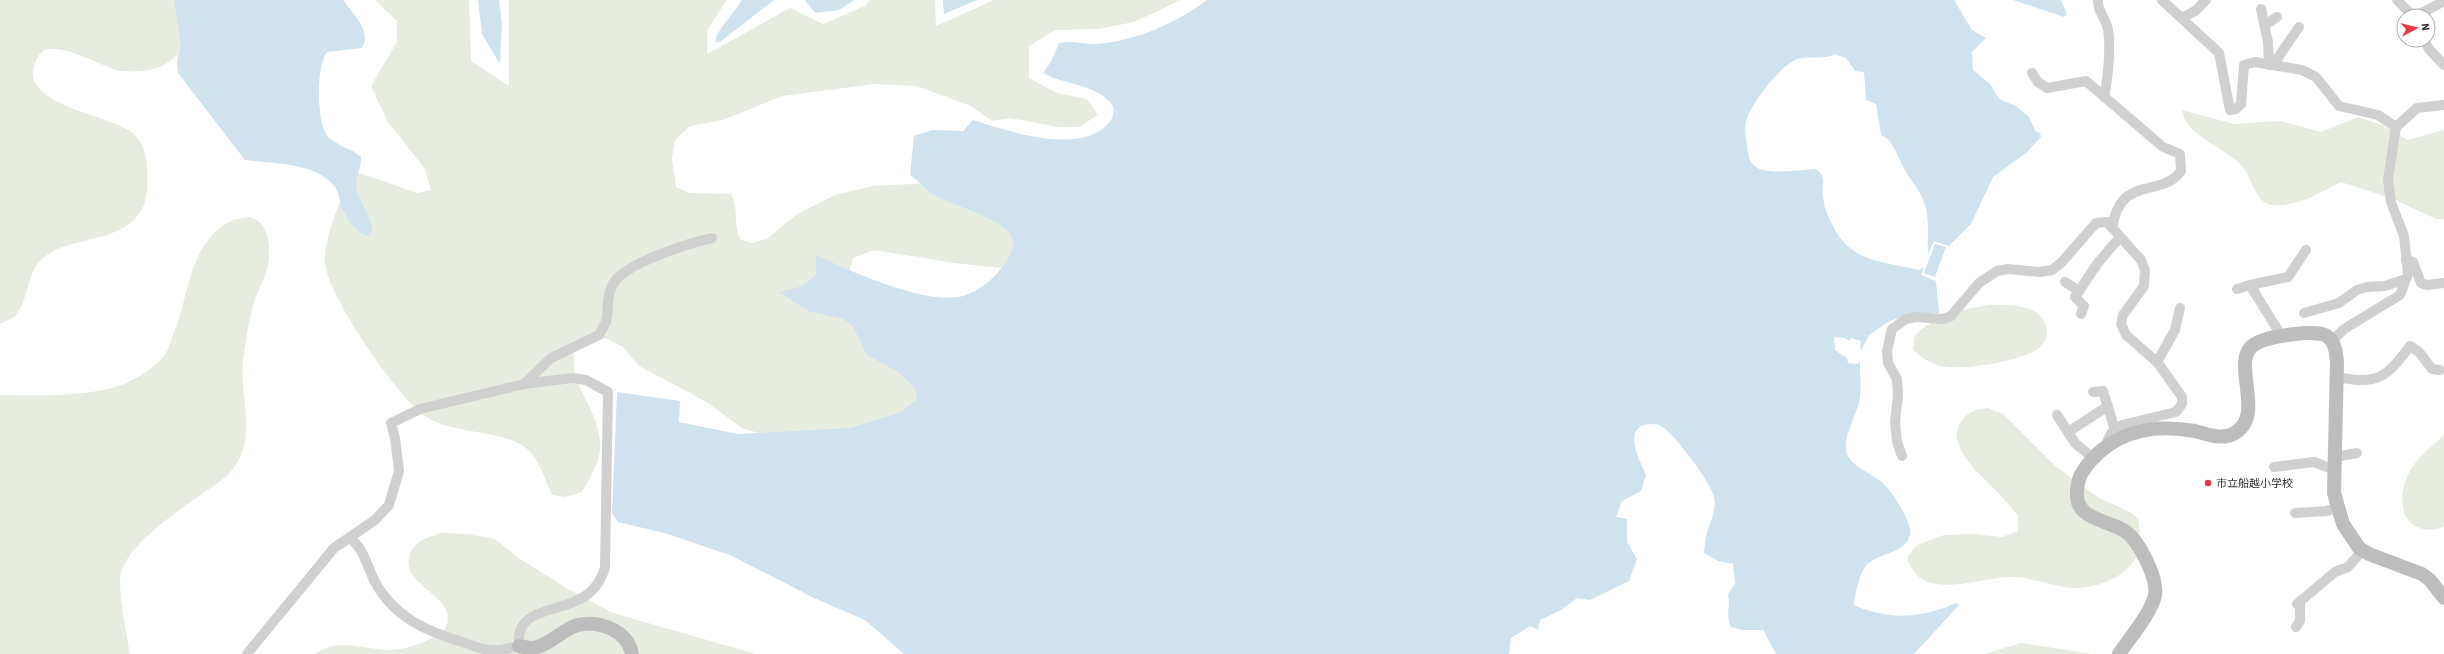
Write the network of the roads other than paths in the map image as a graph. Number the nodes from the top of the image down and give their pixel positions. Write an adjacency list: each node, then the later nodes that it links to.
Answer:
1 (2098, 0): 17 (street)
2 (2162, 0): 10 (street)
3 (2206, 0): 10 (street)
4 (2397, 0): 6 (street)
5 (2444, 2): 7 (street)
6 (2406, 8)
7 (2432, 8)
8 (2261, 9): 11 (street)
9 (2277, 17): 11 (street)
10 (2182, 18): 14 (street)
11 (2265, 25): 14 (street)
12 (2299, 27): 14 (street)
13 (2428, 48): 15 (street)
14 (2271, 65): 19 (street)
15 (2444, 65)
16 (2032, 72): 17 (street)
17 (2104, 97): 20 (street)
18 (2444, 105): 19 (street)
19 (2396, 127): 24 (street)
20 (2112, 228): 21 (street); 47 (street)
21 (2120, 236): 30 (street); 36 (street)
22 (712, 238): 39 (street)
23 (2306, 250): 28 (street)
24 (2406, 260): 25 (street); 27 (street)
25 (2406, 279): 32 (street); 35 (street)
26 (2065, 282): 30 (street)
27 (2444, 283)
28 (2250, 285): 29 (street); 34 (street)
29 (2237, 289)
30 (2079, 291): 33 (street)
31 (2180, 308): 36 (street)
32 (2304, 313)
33 (2081, 314)
34 (2282, 337): 35 (street); 45 (street)
35 (2332, 341): 38 (street)
36 (2157, 362): 43 (street)
37 (2440, 370): 38 (street)
38 (2337, 377): 49 (street)
39 (524, 384): 53 (street); 57 (street)
40 (2093, 392): 41 (street)
41 (2108, 406): 43 (street); 44 (street)
42 (2057, 415): 44 (street)
43 (2115, 430): 45 (street)
44 (2068, 432): 48 (street)
45 (2104, 448): 48 (street)
46 (2357, 452): 49 (street)
47 (1902, 456)
48 (2094, 459): 60 (street)
49 (2335, 464): 50 (street); 51 (street)
50 (2274, 466)
51 (2337, 507): 52 (street); 54 (street)
52 (2295, 513)
53 (349, 538): 57 (street); 58 (street)
54 (2363, 550): 55 (street); 56 (street)
55 (2444, 598)
56 (2296, 627)
57 (519, 646): 59 (street)
58 (247, 654)
59 (632, 654)
60 (2119, 654)

